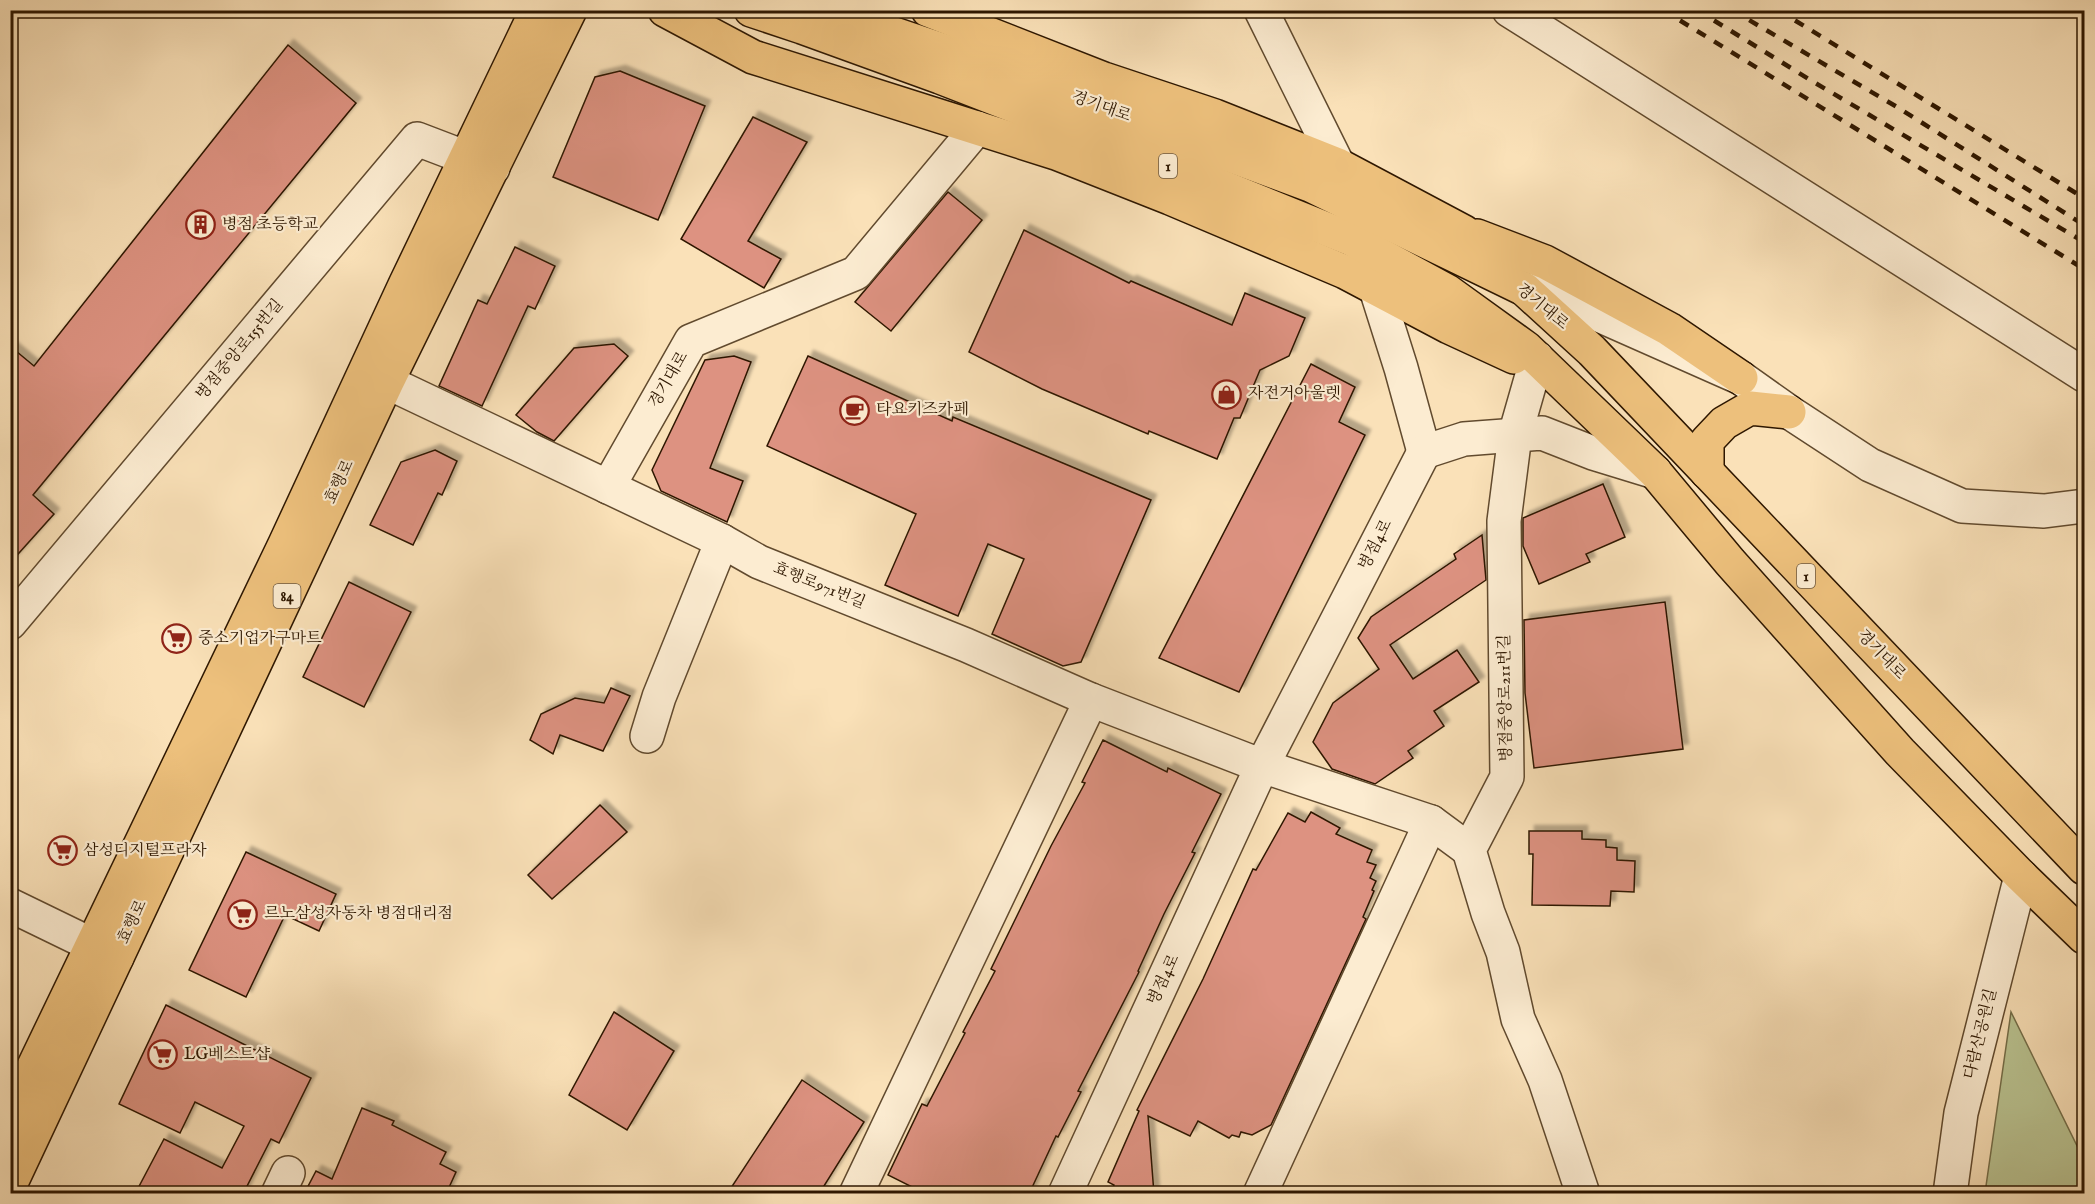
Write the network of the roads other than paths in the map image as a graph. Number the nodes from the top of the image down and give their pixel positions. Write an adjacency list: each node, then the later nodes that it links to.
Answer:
1 (537, 10): 10 (main road, 효행로 / 84)
2 (570, 10): 10 (main road, 효행로 / 84)
3 (665, 10): 9 (main road, 경기대로)
4 (751, 10): 15 (main road, 경기대로 / 1)
5 (823, 10): 14 (main road, 경기대로 / 1)
6 (928, 10): 11 (main road)
7 (1261, 10): 11 (street)
8 (1509, 10): 16 (street)
9 (977, 128): 13 (main road, 경기대로); 24 (street, 경기대로)
10 (479, 163): 18 (main road, 효행로 / 84); 27 (street, 병점중앙로155번길); 37 (main road, 효행로 / 84)
11 (1338, 165): 12 (main road)
12 (1464, 232): 14 (main road); 17 (main road)
13 (1376, 289): 15 (main road, 경기대로); 21 (street)
14 (1524, 289): 17 (street); 23 (main road, 경기대로 / 1)
15 (1543, 367): 20 (street, 병점중앙로211번길); 22 (main road, 경기대로 / 1)
16 (2085, 375)
17 (1741, 378): 19 (street)
18 (387, 382): 24 (street, 효행로971번길); 37 (main road, 효행로 / 84)
19 (1788, 412): 23 (main road); 25 (street)
20 (1515, 435): 21 (street); 22 (street); 32 (street, 병점중앙로211번길)
21 (1424, 452): 30 (street, 병점4로)
22 (1655, 472): 34 (main road, 경기대로 / 1)
23 (1707, 472): 33 (main road, 경기대로 / 1)
24 (608, 487): 26 (street, 효행로971번길)
25 (2085, 506)
26 (722, 541): 28 (street, 효행로971번길); 29 (street)
27 (10, 623)
28 (1091, 700): 30 (street, 효행로971번길); 40 (street)
29 (647, 736)
30 (1262, 766): 31 (street); 41 (street, 병점4로)
31 (1431, 822): 32 (street); 42 (street)
32 (1469, 850): 43 (street)
33 (2085, 868)
34 (2021, 876): 36 (main road, 경기대로 / 1); 44 (street, 다람산공원길)
35 (10, 905): 37 (street, 효행로)
36 (2085, 937)
37 (105, 951): 38 (main road, 효행로 / 84); 39 (main road, 효행로 / 84)
38 (10, 1116)
39 (10, 1185)
40 (856, 1194)
41 (1065, 1194)
42 (1260, 1194)
43 (1583, 1194)
44 (1950, 1194)

